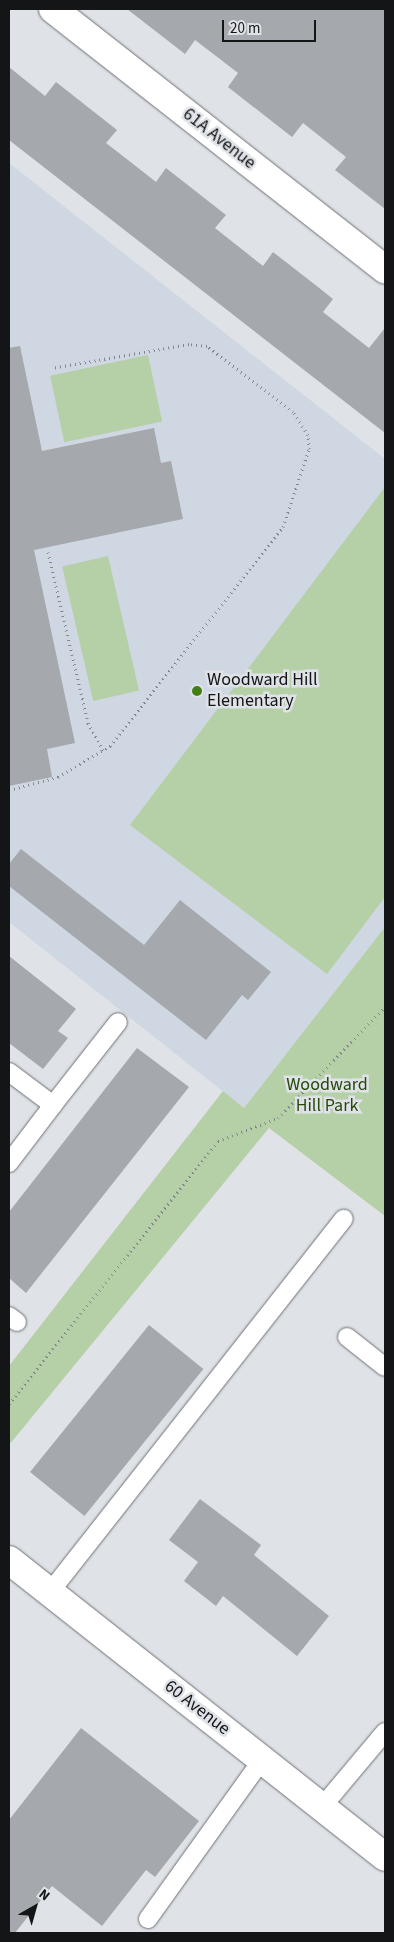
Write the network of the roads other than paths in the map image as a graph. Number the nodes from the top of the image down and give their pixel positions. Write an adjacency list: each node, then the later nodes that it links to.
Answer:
1 (53, 9): 2 (street, 61A Avenue)
2 (385, 269)
3 (118, 1022): 5 (lane)
4 (9, 1072): 5 (lane)
5 (53, 1106): 6 (lane)
6 (9, 1163)
7 (344, 1219): 11 (lane)
8 (347, 1337): 9 (lane)
9 (385, 1367)
10 (9, 1560): 11 (street, 60 Avenue)
11 (50, 1592): 13 (street, 60 Avenue)
12 (385, 1732): 14 (lane)
13 (262, 1760): 14 (street, 60 Avenue); 16 (lane)
14 (322, 1808): 15 (street, 60 Avenue)
15 (385, 1857)
16 (148, 1919)

